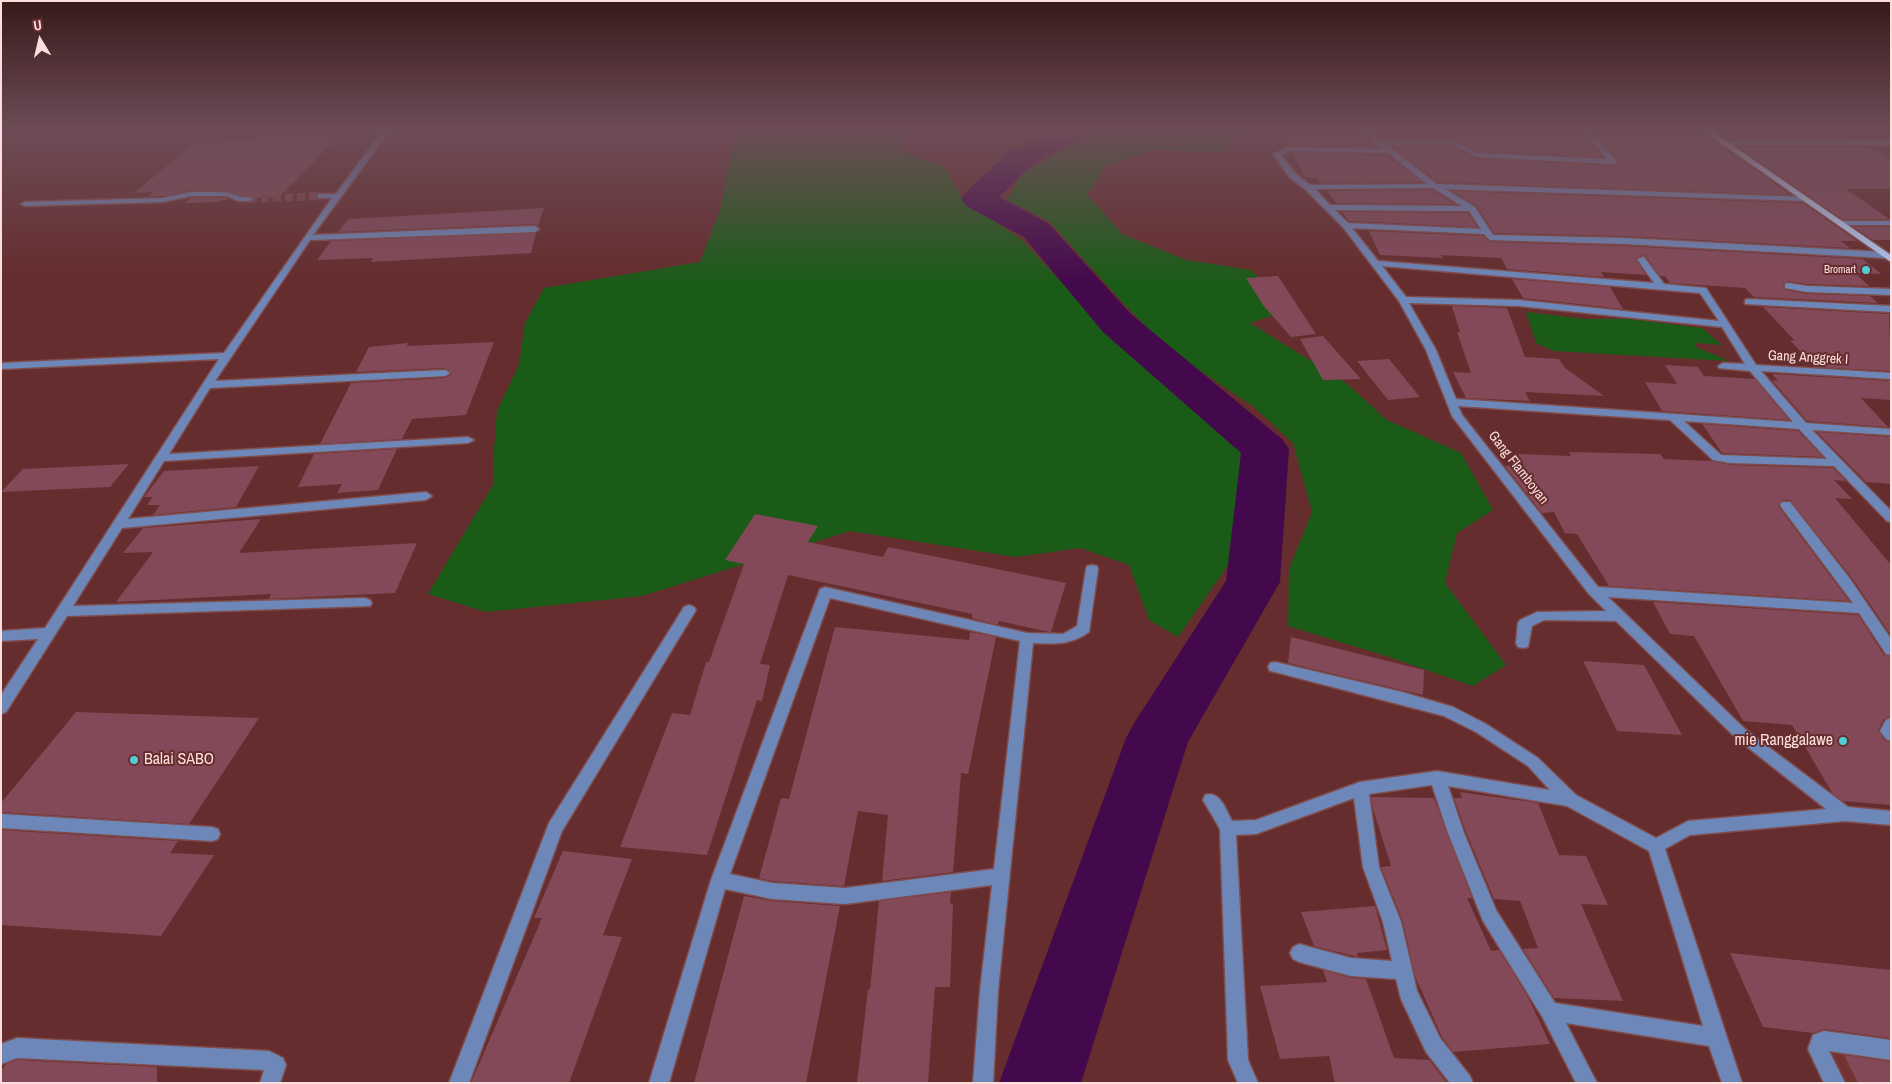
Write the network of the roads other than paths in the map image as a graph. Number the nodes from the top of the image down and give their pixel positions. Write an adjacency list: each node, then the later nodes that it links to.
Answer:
1 (349, 181): 8 (street)
2 (1299, 181): 6 (street, Gang Flamboyan)
3 (1428, 181): 5 (street)
4 (1778, 181): 10 (main road)
5 (1435, 186): 6 (street); 10 (street); 13 (street)
6 (1308, 187): 12 (street, Gang Flamboyan)
7 (321, 196): 8 (street)
8 (338, 196): 19 (street)
9 (249, 199): 11 (street)
10 (1805, 200): 14 (main road)
11 (25, 204)
12 (1328, 207): 13 (street); 16 (street, Gang Flamboyan)
13 (1472, 209): 18 (street)
14 (1840, 223): 15 (street); 20 (main road)
15 (1891, 223)
16 (1346, 225): 18 (street); 22 (street, Gang Flamboyan)
17 (535, 229): 19 (street)
18 (1488, 232): 20 (street)
19 (307, 238): 30 (street)
20 (1888, 257)
21 (1640, 259): 24 (street)
22 (1375, 263): 24 (street); 26 (street, Gang Flamboyan)
23 (1788, 286): 25 (street)
24 (1662, 288): 29 (street)
25 (1891, 292)
26 (1403, 300): 29 (street); 37 (street, Gang Flamboyan)
27 (1748, 302): 28 (street)
28 (1891, 309)
29 (1724, 324): 33 (street)
30 (227, 356): 31 (street); 36 (street)
31 (1, 366)
32 (1724, 366): 33 (street, Gang Anggrek I)
33 (1753, 368): 35 (street, Gang Anggrek I); 39 (street)
34 (445, 373): 36 (street)
35 (1891, 376)
36 (207, 385): 42 (street)
37 (1451, 402): 38 (street); 49 (street, Gang Flamboyan)
38 (1673, 417): 39 (street); 43 (street)
39 (1802, 426): 40 (street); 43 (street)
40 (1891, 432)
41 (468, 440): 42 (street)
42 (162, 458): 47 (street)
43 (1837, 463): 46 (street)
44 (426, 496): 47 (street)
45 (1786, 505): 51 (street)
46 (1891, 518)
47 (120, 524): 53 (street)
48 (1092, 569): 57 (street)
49 (1594, 591): 51 (street); 54 (street, Gang Flamboyan)
50 (365, 603): 53 (street)
51 (1864, 609): 59 (street)
52 (689, 610): 83 (street)
53 (62, 611): 55 (street)
54 (1619, 616): 58 (street); 68 (street, Gang Flamboyan)
55 (49, 633): 56 (street); 61 (street)
56 (1, 636)
57 (1027, 638): 74 (street); 75 (street)
58 (1523, 643)
59 (1891, 650)
60 (1275, 667): 67 (street)
61 (1, 708)
62 (1891, 724): 63 (street)
63 (1891, 736)
64 (1436, 778): 65 (street); 67 (street); 78 (street)
65 (1360, 789): 71 (street); 77 (street)
66 (1211, 800): 71 (street)
67 (1570, 800): 73 (street)
68 (1845, 814): 70 (street); 73 (street)
69 (1, 821): 72 (street)
70 (1889, 821)
71 (1228, 828): 86 (street)
72 (212, 834)
73 (1656, 846): 79 (street)
74 (1001, 876): 75 (street); 85 (street)
75 (719, 880): 84 (street)
76 (1298, 953): 77 (street)
77 (1403, 970): 87 (street)
78 (1550, 1011): 79 (street); 88 (street)
79 (1716, 1038): 89 (street)
80 (1891, 1050): 90 (street)
81 (1, 1054): 82 (street)
82 (270, 1083)
83 (459, 1083)
84 (659, 1083)
85 (982, 1083)
86 (1248, 1083)
87 (1463, 1083)
88 (1587, 1083)
89 (1732, 1083)
90 (1835, 1083)

